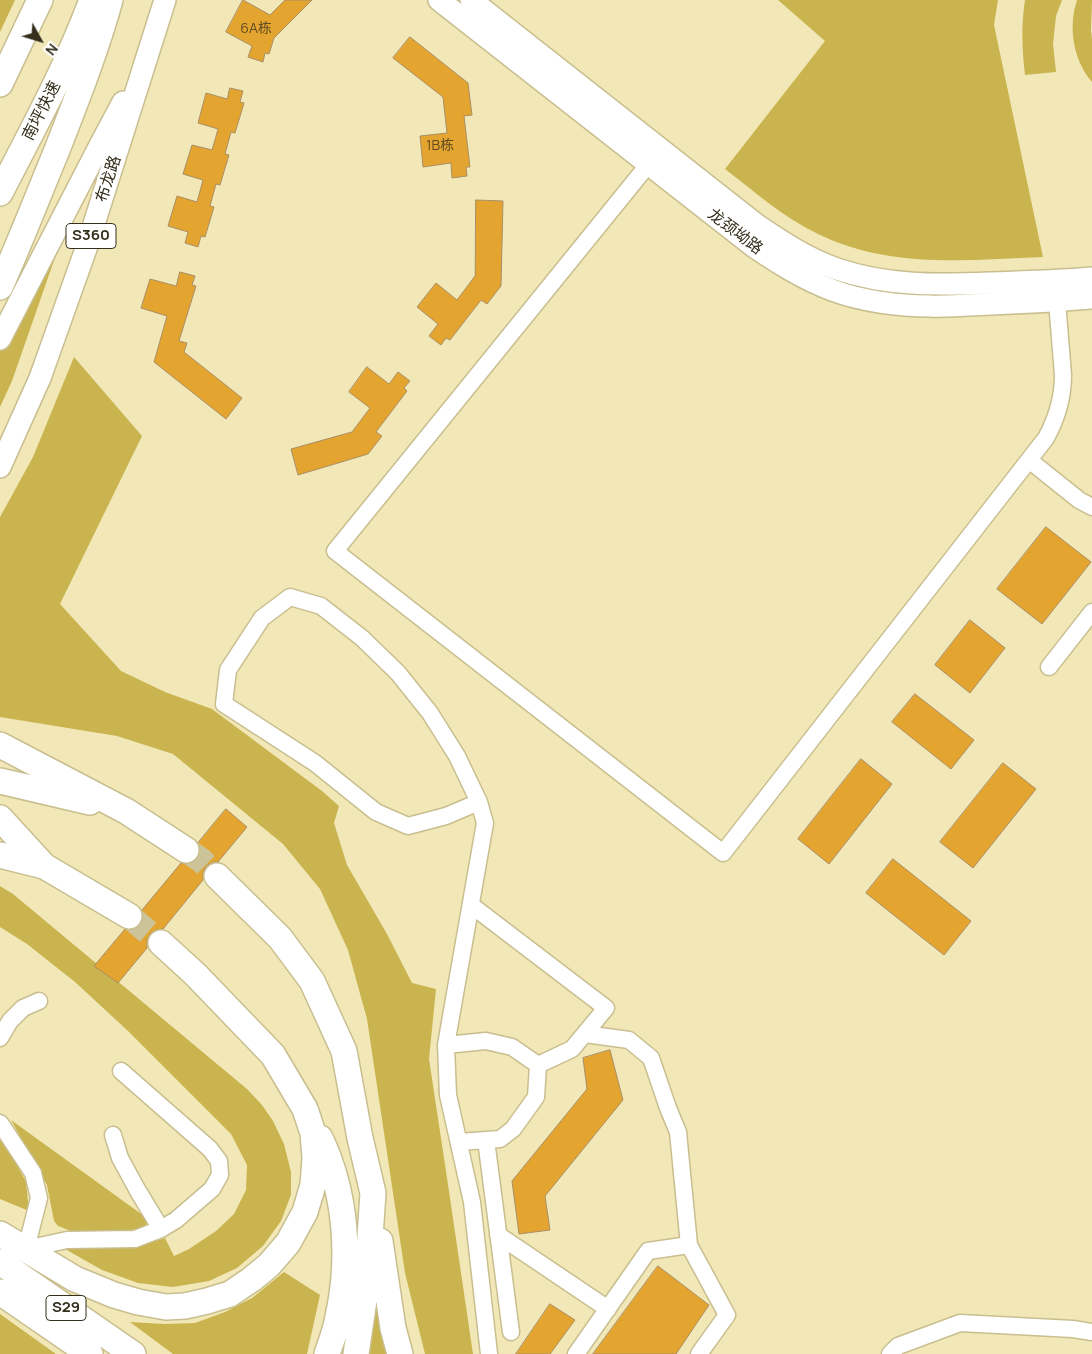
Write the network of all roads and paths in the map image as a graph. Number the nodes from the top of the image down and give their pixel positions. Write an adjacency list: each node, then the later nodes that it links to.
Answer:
1 (40, 0): 8 (highway)
2 (92, 0): 11 (highway, 南坪快速)
3 (110, 0): 9 (highway)
4 (165, 0): 7 (main road, 布龙路 / S360)
5 (439, 0): 10 (main road, 龙颈坳路)
6 (471, 0): 10 (main road, 龙颈坳路)
7 (152, 41): 17 (main road); 19 (main road, 布龙路 / S360)
8 (0, 84)
9 (70, 117): 12 (highway); 14 (highway)
10 (654, 157): 15 (main road, 龙颈坳路); 18 (street)
11 (0, 193)
12 (0, 255)
13 (1092, 278): 15 (main road, 龙颈坳路)
14 (0, 287)
15 (1056, 291): 16 (main road, 龙颈坳路); 18 (street)
16 (1092, 298)
17 (0, 339)
18 (1029, 460): 20 (street)
19 (0, 467)
20 (1092, 507)
21 (1092, 612): 22 (street)
22 (1049, 666)
23 (0, 745): 26 (highway)
24 (0, 781): 26 (highway)
25 (479, 802): 25 (street); 32 (street)
26 (126, 811): 28 (highway)
27 (0, 818): 30 (highway)
28 (186, 850)
29 (0, 855): 30 (highway)
30 (44, 866): 33 (highway)
31 (217, 876): 46 (highway)
32 (471, 905): 36 (street); 38 (street)
33 (129, 916)
34 (161, 943): 41 (highway)
35 (39, 1001): 37 (street)
36 (585, 1034): 39 (street); 50 (street)
37 (0, 1038)
38 (446, 1045): 39 (street); 45 (street)
39 (538, 1065): 44 (street)
40 (121, 1071): 47 (street)
41 (305, 1109): 51 (highway); 59 (highway)
42 (0, 1123): 51 (street)
43 (113, 1135): 47 (street)
44 (486, 1140): 45 (street); 49 (street)
45 (459, 1142): 62 (street)
46 (372, 1193): 60 (highway); 61 (highway)
47 (161, 1229): 51 (street)
48 (0, 1234): 51 (highway)
49 (498, 1235): 54 (street); 55 (street)
50 (689, 1245): 54 (street); 64 (street)
51 (26, 1249)
52 (0, 1262): 58 (highway, S29)
53 (0, 1292): 57 (highway, S29)
54 (608, 1309): 63 (street)
55 (511, 1332)
56 (1092, 1332): 65 (street)
57 (90, 1354)
58 (133, 1354)
59 (327, 1354)
60 (356, 1354)
61 (400, 1354)
62 (489, 1354)
63 (576, 1354)
64 (699, 1354)
65 (890, 1354)

